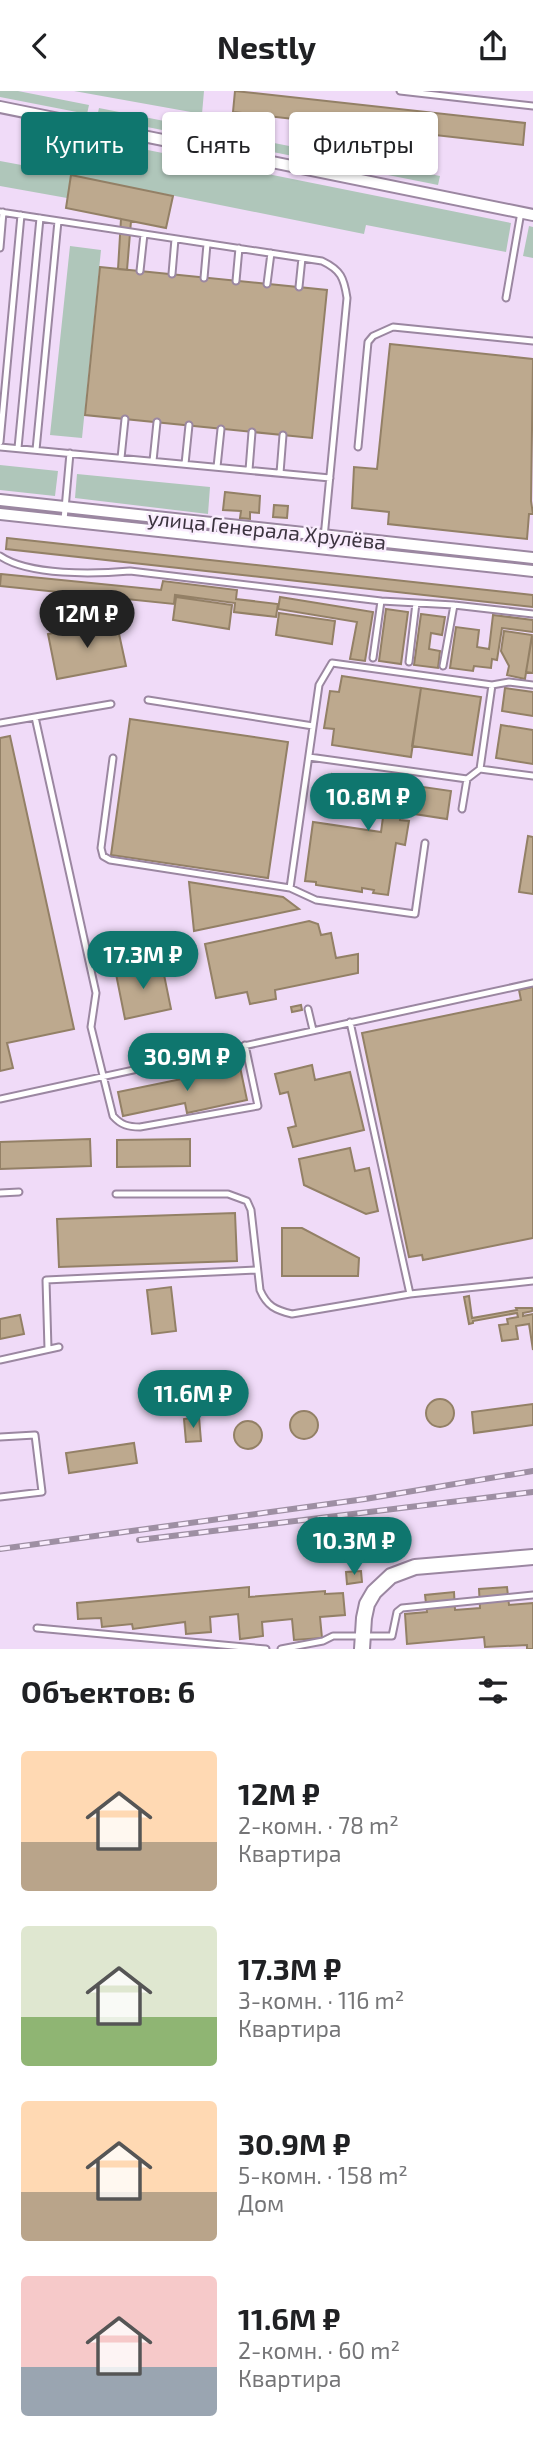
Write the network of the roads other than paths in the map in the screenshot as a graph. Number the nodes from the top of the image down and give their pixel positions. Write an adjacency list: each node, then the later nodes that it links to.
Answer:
1 (400, 91): 2 (lane)
2 (533, 106)
3 (0, 107): 5 (street)
4 (2, 212): 6 (lane); 12 (lane)
5 (530, 213): 22 (lane)
6 (21, 215): 7 (lane); 30 (lane)
7 (40, 218): 8 (lane); 32 (lane)
8 (58, 221): 9 (lane); 33 (lane)
9 (144, 234): 10 (lane); 16 (lane)
10 (175, 239): 11 (lane); 17 (lane)
11 (207, 244): 13 (lane); 18 (lane)
12 (0, 247)
13 (239, 248): 14 (lane); 19 (lane)
14 (271, 253): 15 (lane); 20 (lane)
15 (302, 258): 21 (lane); 41 (lane)
16 (140, 271)
17 (172, 274)
18 (204, 278)
19 (236, 281)
20 (268, 284)
21 (299, 287)
22 (506, 298)
23 (533, 341): 31 (lane)
24 (125, 419): 35 (lane)
25 (156, 422): 36 (lane)
26 (189, 425): 37 (lane)
27 (221, 429): 38 (lane)
28 (253, 432): 39 (lane)
29 (284, 435): 40 (lane)
30 (0, 445): 32 (lane)
31 (358, 447)
32 (18, 449): 33 (lane)
33 (36, 450): 34 (lane)
34 (70, 453): 35 (lane); 43 (lane)
35 (121, 458): 36 (lane)
36 (152, 461): 37 (lane)
37 (185, 464): 38 (lane)
38 (217, 467): 39 (lane)
39 (249, 470): 40 (lane)
40 (279, 473): 41 (lane)
41 (330, 478): 46 (lane)
42 (0, 501): 43 (street, улица Генерала Хрулёва)
43 (65, 507): 45 (lane); 46 (street, улица Генерала Хрулёва)
44 (0, 514): 45 (street, улица Генерала Хрулёва)
45 (64, 520): 47 (street, улица Генерала Хрулёва)
46 (324, 535): 47 (lane); 49 (street, улица Генерала Хрулёва)
47 (323, 548): 50 (street, улица Генерала Хрулёва)
48 (0, 556): 51 (lane)
49 (533, 558)
50 (533, 571)
51 (381, 601): 52 (lane); 55 (lane)
52 (416, 603): 53 (lane); 56 (lane)
53 (454, 605): 54 (lane); 57 (lane)
54 (533, 614)
55 (373, 658)
56 (409, 662)
57 (443, 666)
58 (492, 685): 59 (lane); 64 (lane); 67 (lane)
59 (533, 685)
60 (148, 700): 64 (lane)
61 (111, 704): 62 (lane)
62 (35, 717): 63 (lane); 74 (lane)
63 (0, 723)
64 (313, 726): 65 (lane)
65 (309, 757): 69 (lane); 72 (lane)
66 (113, 758): 72 (lane)
67 (480, 769): 68 (lane); 69 (lane)
68 (533, 776)
69 (467, 779): 70 (lane)
70 (462, 809)
71 (425, 843): 72 (lane)
72 (290, 888)
73 (158, 951): 74 (lane)
74 (90, 965): 80 (lane)
75 (533, 983): 77 (lane)
76 (308, 1009): 78 (lane)
77 (350, 1022): 78 (lane); 87 (lane)
78 (313, 1030): 79 (lane)
79 (245, 1045): 80 (lane); 80 (lane)
80 (103, 1076): 81 (lane)
81 (0, 1099)
82 (0, 1192): 83 (lane)
83 (19, 1192)
84 (116, 1195): 85 (lane)
85 (257, 1270): 87 (lane); 89 (lane)
86 (533, 1281): 87 (lane)
87 (410, 1294)
88 (59, 1347): 89 (lane)
89 (48, 1349): 90 (lane)
90 (0, 1360)
91 (0, 1437): 92 (lane)
92 (0, 1497)
93 (533, 1557): 96 (street)
94 (533, 1595): 96 (lane)
95 (37, 1628): 97 (lane)
96 (362, 1642): 98 (lane)
97 (266, 1649)
98 (281, 1649)

